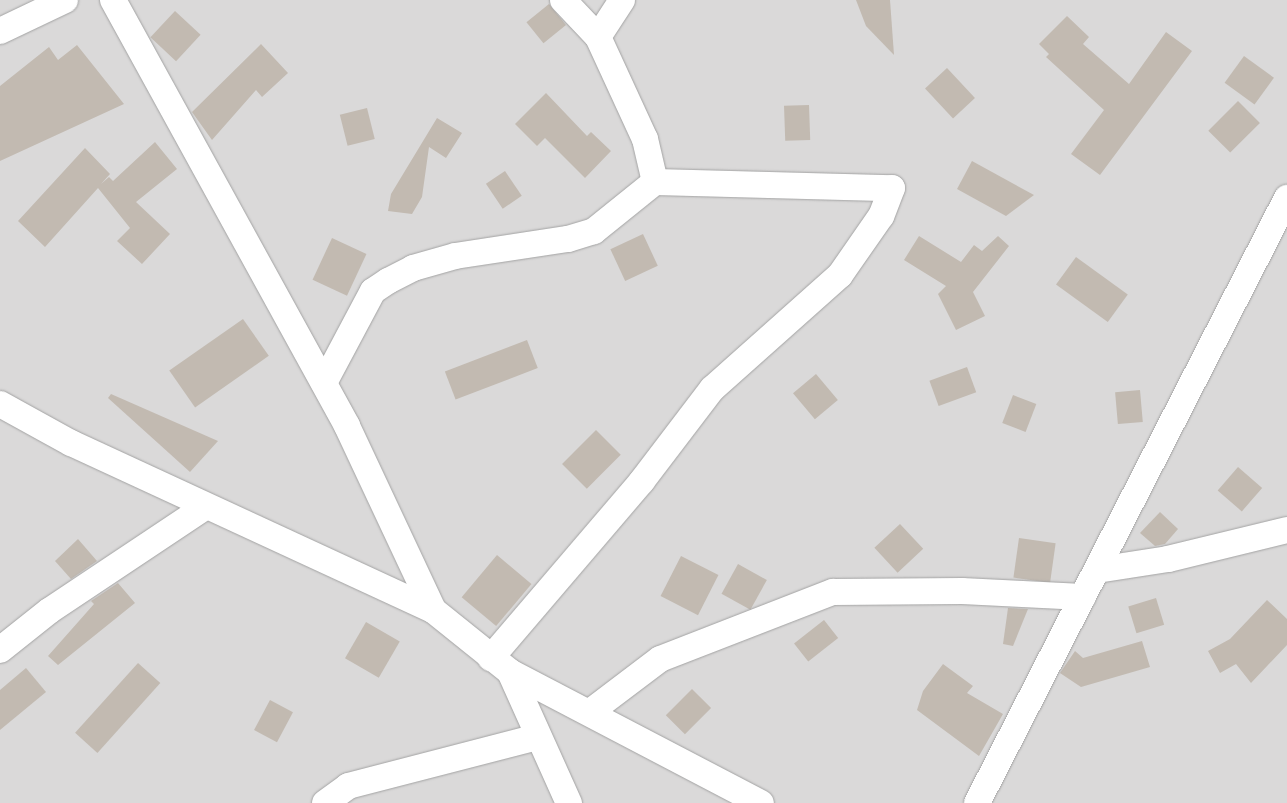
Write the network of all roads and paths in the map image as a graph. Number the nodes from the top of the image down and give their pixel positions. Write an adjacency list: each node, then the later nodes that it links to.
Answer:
1 (65, 0): 5 (street)
2 (113, 0): 9 (street)
3 (563, 0): 6 (street)
4 (622, 0): 6 (street)
5 (0, 31)
6 (598, 37): 7 (street)
7 (655, 182): 9 (street); 17 (street)
8 (1287, 198): 13 (street)
9 (324, 383): 15 (street)
10 (0, 404): 11 (street)
11 (206, 507): 15 (street); 16 (street)
12 (1287, 530): 13 (street)
13 (1097, 570): 14 (street)
14 (1084, 598): 18 (street); 23 (street)
15 (433, 610): 17 (street)
16 (0, 650)
17 (501, 665): 18 (street); 19 (street)
18 (590, 712): 22 (street)
19 (537, 737): 20 (street); 21 (street)
20 (325, 803)
21 (569, 803)
22 (760, 803)
23 (976, 803)

